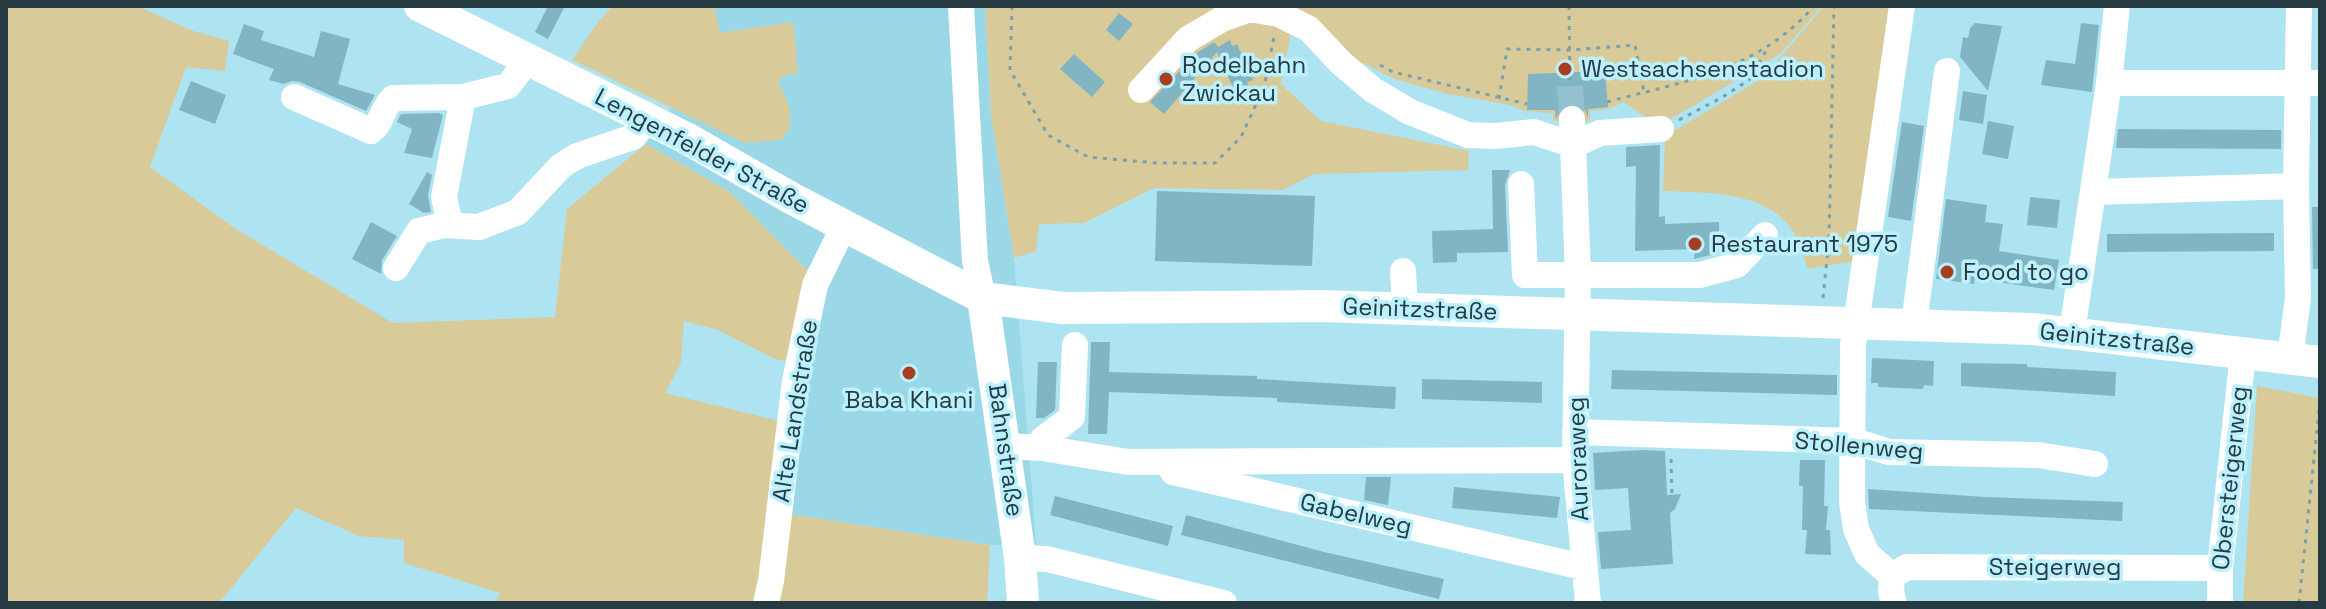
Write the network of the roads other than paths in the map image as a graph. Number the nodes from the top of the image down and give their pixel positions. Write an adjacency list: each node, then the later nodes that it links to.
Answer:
1 (420, 6): 7 (main road, Lengenfelder Straße)
2 (961, 6): 27 (street)
3 (1902, 6): 30 (street)
4 (2117, 6): 9 (street)
5 (2299, 6): 10 (street)
6 (1277, 10): 11 (street); 16 (street)
7 (528, 60): 13 (street); 14 (main road, Lengenfelder Straße)
8 (1947, 71): 31 (street)
9 (2109, 83): 10 (street); 19 (street)
10 (2310, 83): 18 (street)
11 (1141, 90)
12 (294, 97): 13 (street)
13 (463, 97): 20 (street)
14 (648, 119): 20 (street); 21 (main road, Lengenfelder Straße)
15 (1661, 129): 16 (street)
16 (1572, 132): 25 (street, Auroraweg)
17 (1521, 184): 25 (street)
18 (2296, 186): 19 (street); 26 (street)
19 (2093, 192): 32 (street)
20 (450, 225): 23 (street)
21 (844, 226): 27 (main road, Lengenfelder Straße); 48 (street, Alte Landstraße)
22 (1765, 235): 25 (street)
23 (396, 268)
24 (1403, 271): 28 (street)
25 (1578, 275): 29 (street, Auroraweg)
26 (2309, 297): 35 (street)
27 (983, 298): 28 (main road, Geinitzstraße); 38 (main road, Bahnstraße)
28 (1405, 308): 29 (main road, Geinitzstraße)
29 (1578, 315): 30 (main road, Geinitzstraße); 36 (street, Auroraweg)
30 (1856, 322): 31 (main road, Geinitzstraße); 37 (street)
31 (1914, 324): 32 (main road, Geinitzstraße)
32 (2072, 332): 34 (main road, Geinitzstraße)
33 (1075, 345): 39 (street)
34 (2243, 353): 35 (main road, Geinitzstraße); 45 (street, Obersteigerweg)
35 (2305, 360)
36 (1575, 432): 37 (street, Stollenweg); 40 (street, Auroraweg)
37 (1854, 441): 42 (street, Stollenweg); 46 (street)
38 (1005, 446): 39 (street, Gabelweg); 43 (main road, Bahnstraße)
39 (1042, 448): 41 (street, Gabelweg)
40 (1575, 460): 41 (street, Gabelweg); 44 (street, Auroraweg)
41 (1128, 462): 44 (street, Gabelweg)
42 (2095, 464)
43 (1020, 558): 47 (street); 49 (main road, Bahnstraße)
44 (1583, 567): 51 (street, Auroraweg)
45 (2220, 568): 46 (street, Steigerweg); 53 (street, Obersteigerweg)
46 (1892, 576): 52 (street)
47 (1152, 594): 50 (street)
48 (766, 603)
49 (1023, 603)
50 (1224, 603)
51 (1588, 603)
52 (1894, 603)
53 (2220, 603)

